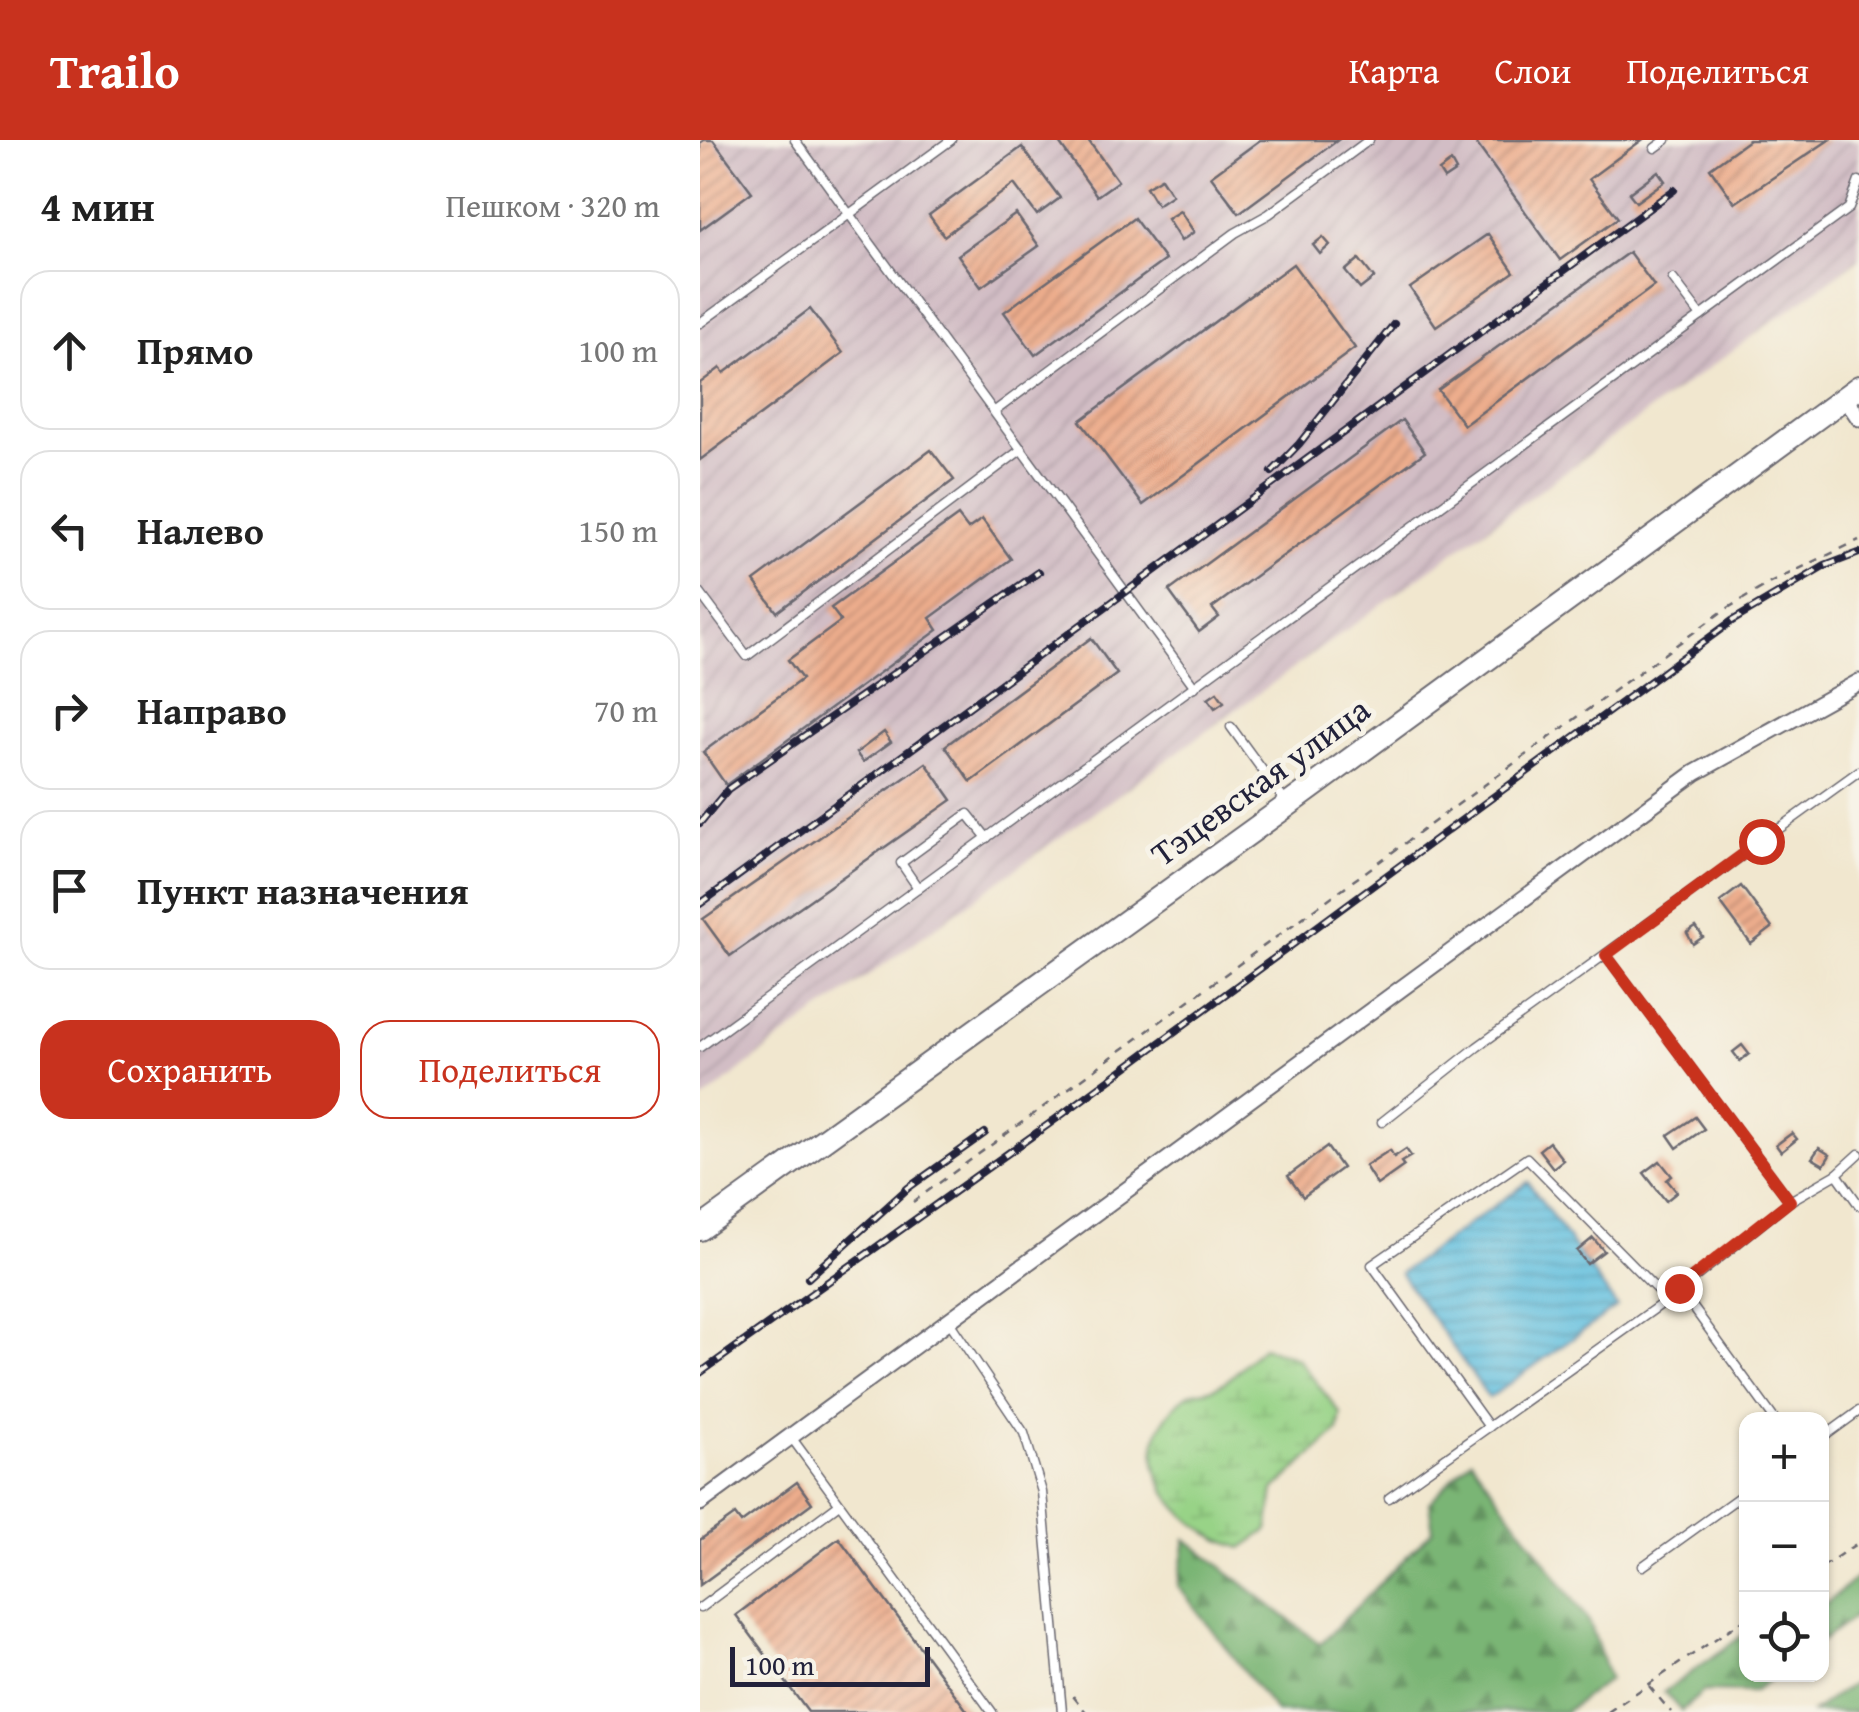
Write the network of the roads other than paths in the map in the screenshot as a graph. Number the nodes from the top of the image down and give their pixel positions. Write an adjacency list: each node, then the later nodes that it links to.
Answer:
1 (795, 140): 7 (lane)
2 (951, 140): 7 (lane)
3 (1370, 140): 12 (lane)
4 (1666, 140): 5 (lane)
5 (1655, 148)
6 (1859, 181): 9 (lane)
7 (850, 212): 10 (lane); 12 (lane)
8 (1673, 280): 9 (lane)
9 (1700, 316): 17 (lane)
10 (700, 323)
11 (1852, 392): 13 (street); 20 (street, Тэцевская улица)
12 (995, 411): 14 (lane)
13 (1859, 418)
14 (1022, 449): 15 (lane); 17 (lane)
15 (700, 593)
16 (1859, 682): 33 (street)
17 (1194, 687): 21 (lane)
18 (1231, 727): 20 (lane)
19 (1859, 771): 23 (lane)
20 (1288, 805): 30 (street, Тэцевская улица)
21 (987, 838): 22 (lane); 22 (lane)
22 (918, 888): 24 (lane)
23 (1606, 955): 25 (lane); 28 (lane)
24 (700, 1047)
25 (1382, 1122)
26 (1859, 1154): 27 (lane)
27 (1837, 1174): 28 (lane); 29 (lane)
28 (1790, 1201): 31 (lane)
29 (1859, 1204)
30 (700, 1229)
31 (1679, 1288): 32 (lane); 35 (lane)
32 (1667, 1300): 36 (lane); 36 (lane)
33 (948, 1320): 38 (street); 46 (lane)
34 (1859, 1411): 37 (lane)
35 (1769, 1412)
36 (1489, 1427): 40 (lane)
37 (1829, 1433)
38 (791, 1436): 41 (street); 42 (lane)
39 (1739, 1497): 43 (lane)
40 (1390, 1498)
41 (700, 1503)
42 (839, 1504): 44 (lane); 45 (lane)
43 (1643, 1566)
44 (700, 1608)
45 (992, 1712)
46 (1062, 1712)

